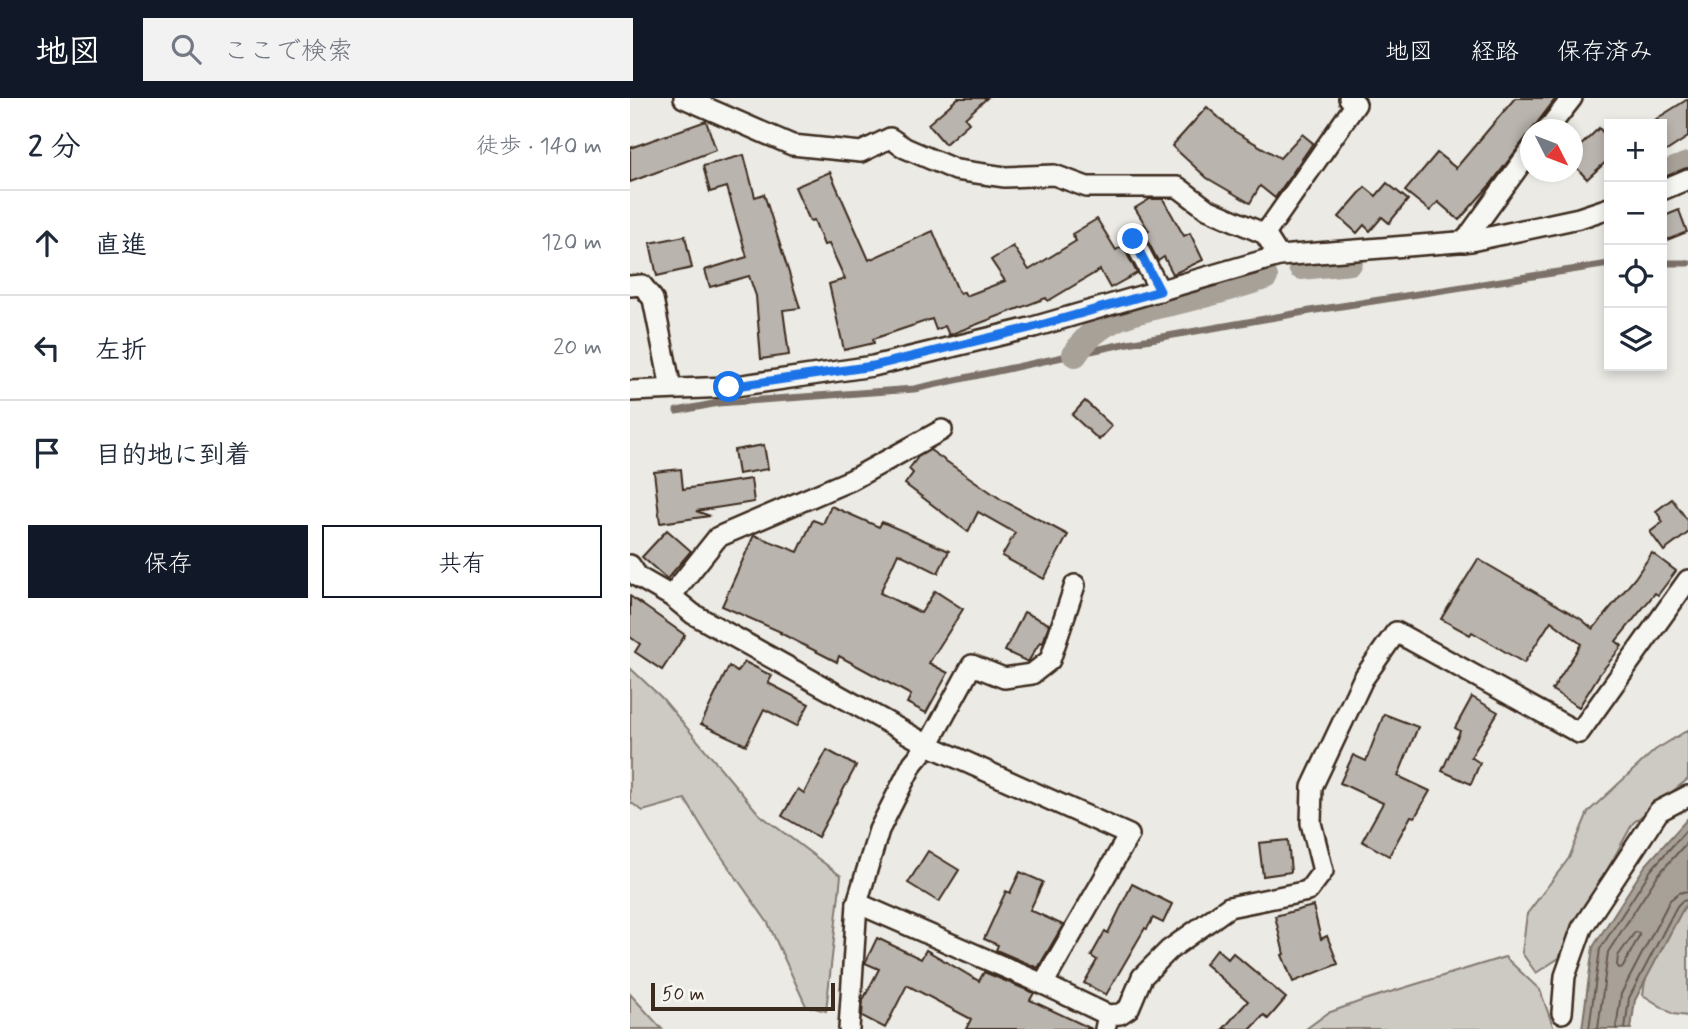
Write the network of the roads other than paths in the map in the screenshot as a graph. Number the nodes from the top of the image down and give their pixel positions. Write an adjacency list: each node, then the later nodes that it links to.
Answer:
1 (684, 98): 9 (street)
2 (1349, 98): 9 (street)
3 (1572, 98): 4 (street)
4 (1556, 119)
5 (1520, 166): 11 (street)
6 (1686, 185): 7 (street)
7 (1667, 189)
8 (1604, 210): 11 (street)
9 (1265, 234): 12 (street)
10 (1133, 239): 14 (street)
11 (1464, 242): 12 (street)
12 (1279, 256): 14 (street)
13 (630, 286): 15 (street)
14 (1160, 291): 15 (street)
15 (671, 388): 16 (street)
16 (630, 391)
17 (942, 430): 21 (street)
18 (630, 565): 21 (street)
19 (1688, 580): 27 (street)
20 (1074, 585): 22 (street)
21 (671, 596): 22 (street)
22 (928, 745): 24 (street); 25 (street)
23 (1688, 796): 26 (street)
24 (857, 903): 25 (street); 28 (street)
25 (1043, 984): 27 (street)
26 (1562, 1013)
27 (1107, 1022)
28 (849, 1029)

